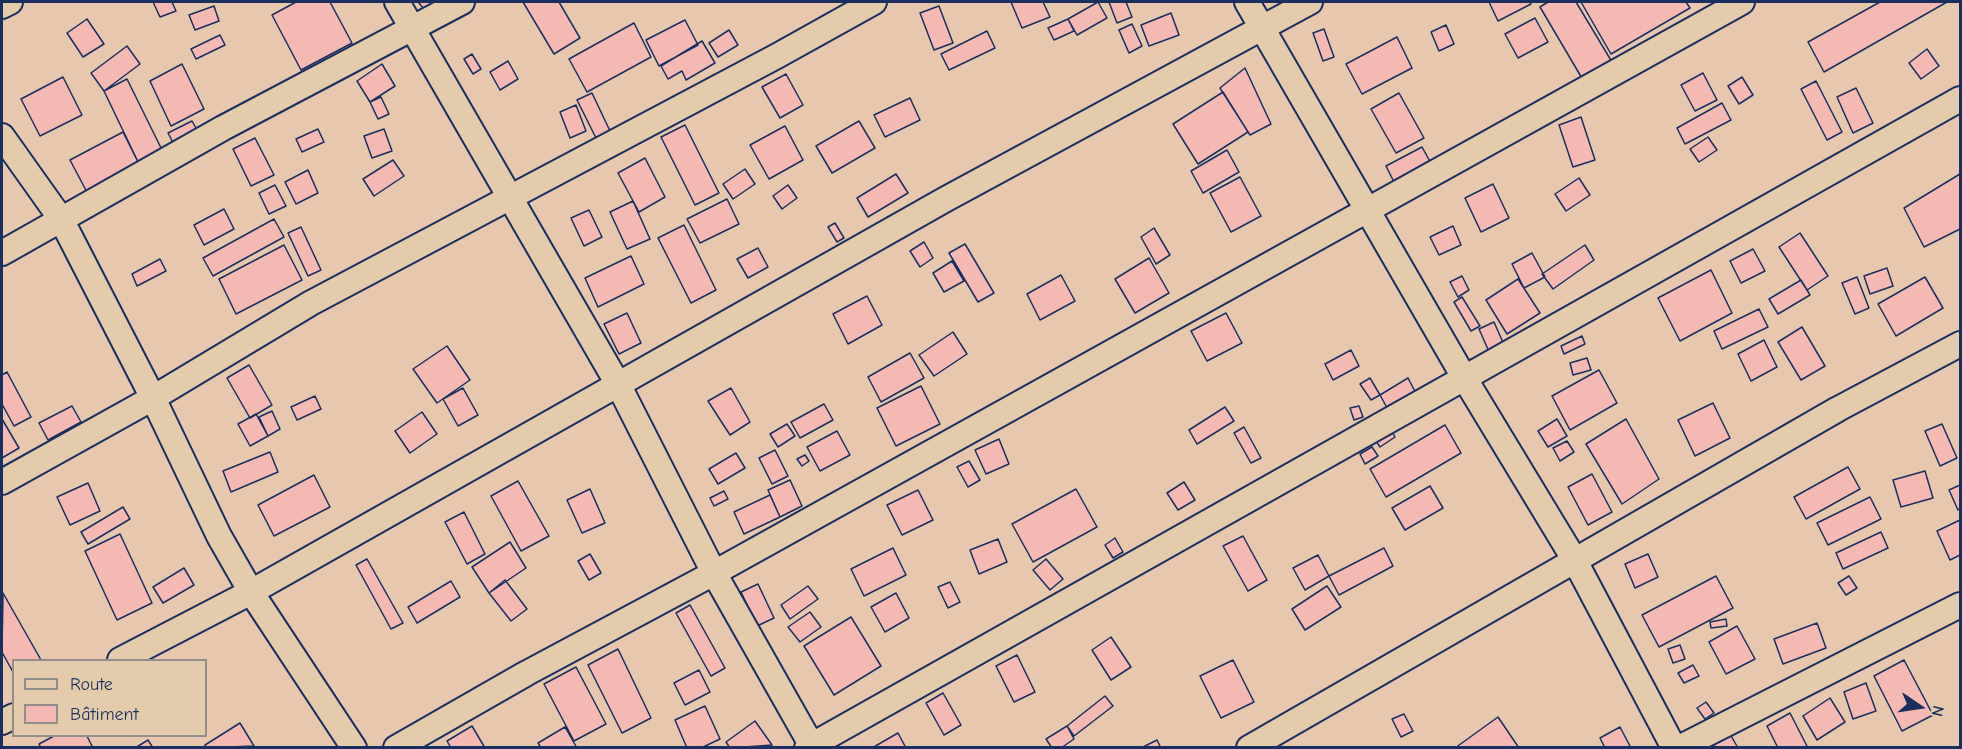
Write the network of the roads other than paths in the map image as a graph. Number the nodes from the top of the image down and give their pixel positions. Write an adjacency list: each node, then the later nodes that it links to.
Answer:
1 (9, 2): 8 (street)
2 (397, 2): 10 (street)
3 (462, 2): 10 (street)
4 (874, 2): 13 (street)
5 (1246, 2): 9 (street)
6 (1310, 2): 9 (street)
7 (1742, 2): 14 (street)
8 (2, 6)
9 (1262, 27): 14 (street); 19 (street)
10 (413, 28): 13 (street); 15 (street)
11 (1960, 99): 18 (street)
12 (2, 136): 15 (street)
13 (512, 196): 19 (street); 20 (street)
14 (1368, 208): 18 (street); 23 (street)
15 (61, 219): 16 (street); 20 (street)
16 (2, 253)
17 (1960, 344): 22 (street)
18 (1465, 379): 22 (street); 29 (street)
19 (620, 386): 23 (street); 24 (street)
20 (153, 398): 21 (street); 24 (street)
21 (2, 482)
22 (1574, 559): 30 (street); 31 (street)
23 (714, 573): 28 (street); 29 (street)
24 (251, 592): 26 (street); 27 (street)
25 (1960, 605): 32 (street)
26 (122, 659)
27 (354, 747)
28 (396, 747)
29 (810, 747)
30 (1249, 747)
31 (1674, 747)
32 (1679, 747)

